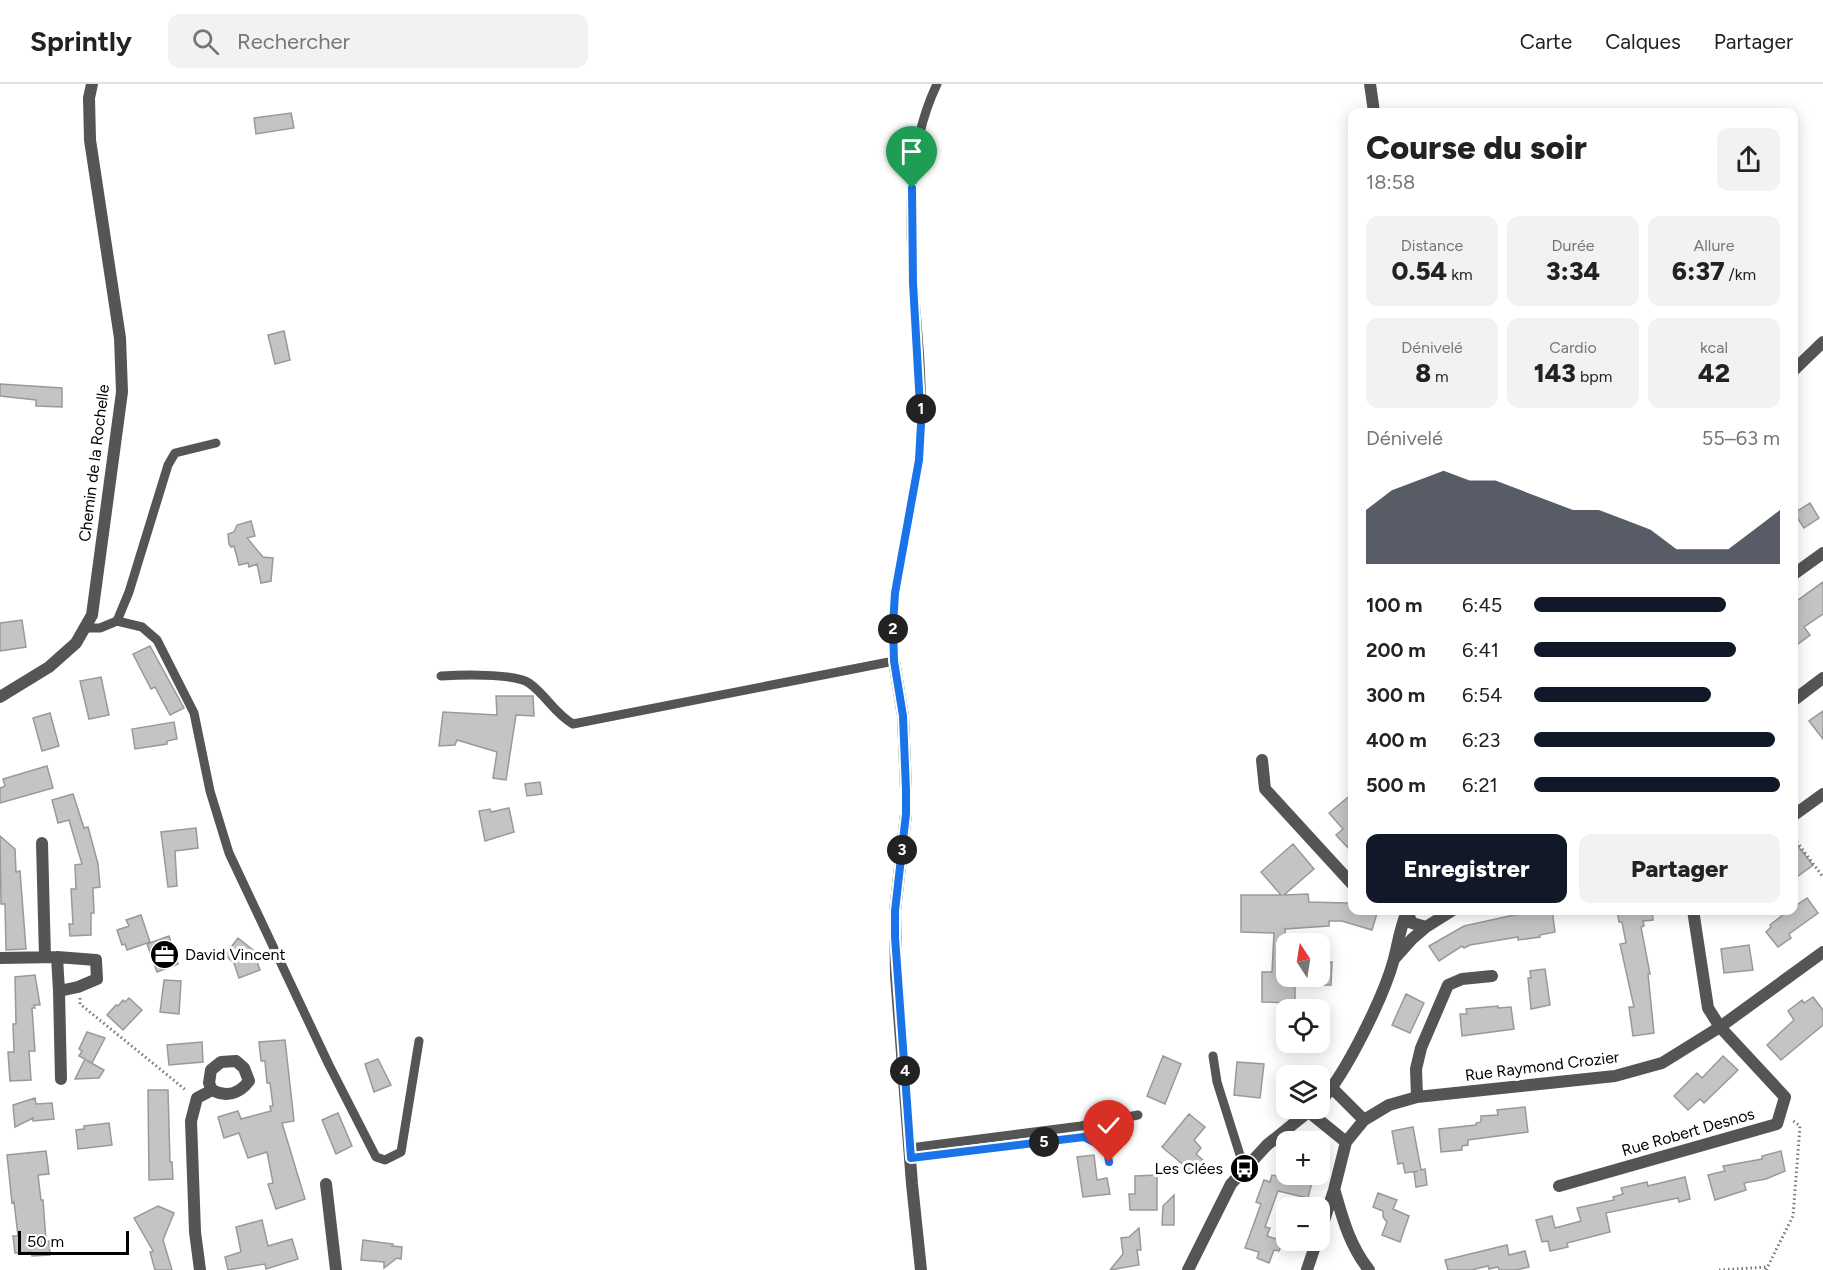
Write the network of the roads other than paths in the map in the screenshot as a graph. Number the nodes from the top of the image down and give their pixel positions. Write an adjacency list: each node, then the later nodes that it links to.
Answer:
1 (92, 84): 11 (street, Chemin de la Rochelle)
2 (937, 84): 12 (lane)
3 (1370, 84): 4 (street)
4 (1373, 108)
5 (1823, 342): 6 (street)
6 (1798, 366)
7 (216, 443): 10 (lane)
8 (1823, 553): 9 (street)
9 (1798, 571)
10 (117, 621): 11 (lane); 34 (lane)
11 (84, 628): 15 (street, Chemin de la Rochelle)
12 (894, 661): 13 (lane); 46 (street)
13 (441, 676)
14 (1823, 678): 16 (street)
15 (0, 697)
16 (1798, 697)
17 (1262, 760): 21 (street)
18 (1823, 794): 19 (street)
19 (1798, 812)
20 (42, 843): 28 (street)
21 (1348, 880)
22 (1405, 915): 30 (street)
23 (1408, 915): 26 (street)
24 (1440, 915): 26 (street)
25 (1695, 915): 33 (street)
26 (1426, 927): 30 (street)
27 (1823, 952): 33 (street, Rue Raymond Crozier)
28 (51, 957): 29 (street); 32 (street); 32 (street)
29 (0, 958)
30 (1394, 959): 37 (street)
31 (1492, 976): 40 (street)
32 (59, 991): 36 (street)
33 (1720, 1027): 40 (street, Rue Raymond Crozier); 50 (street, Rue Robert Desnos)
34 (419, 1041)
35 (1213, 1056): 48 (lane)
36 (61, 1078)
37 (1332, 1088): 39 (street); 44 (street)
38 (212, 1090): 38 (street); 54 (street)
39 (1330, 1090)
40 (1416, 1097): 44 (street, Rue Raymond Crozier)
41 (1138, 1115): 46 (lane)
42 (1300, 1119): 48 (street)
43 (1321, 1119): 45 (street)
44 (1364, 1120): 45 (street)
45 (1346, 1142): 51 (street)
46 (910, 1153): 47 (lane); 56 (street)
47 (1109, 1162)
48 (1248, 1164): 57 (street)
49 (326, 1184): 55 (street)
50 (1559, 1185)
51 (1334, 1190): 52 (street); 59 (street)
52 (1330, 1202)
53 (1313, 1251): 58 (street)
54 (200, 1270)
55 (336, 1270)
56 (921, 1270)
57 (1188, 1270)
58 (1307, 1270)
59 (1369, 1270)

